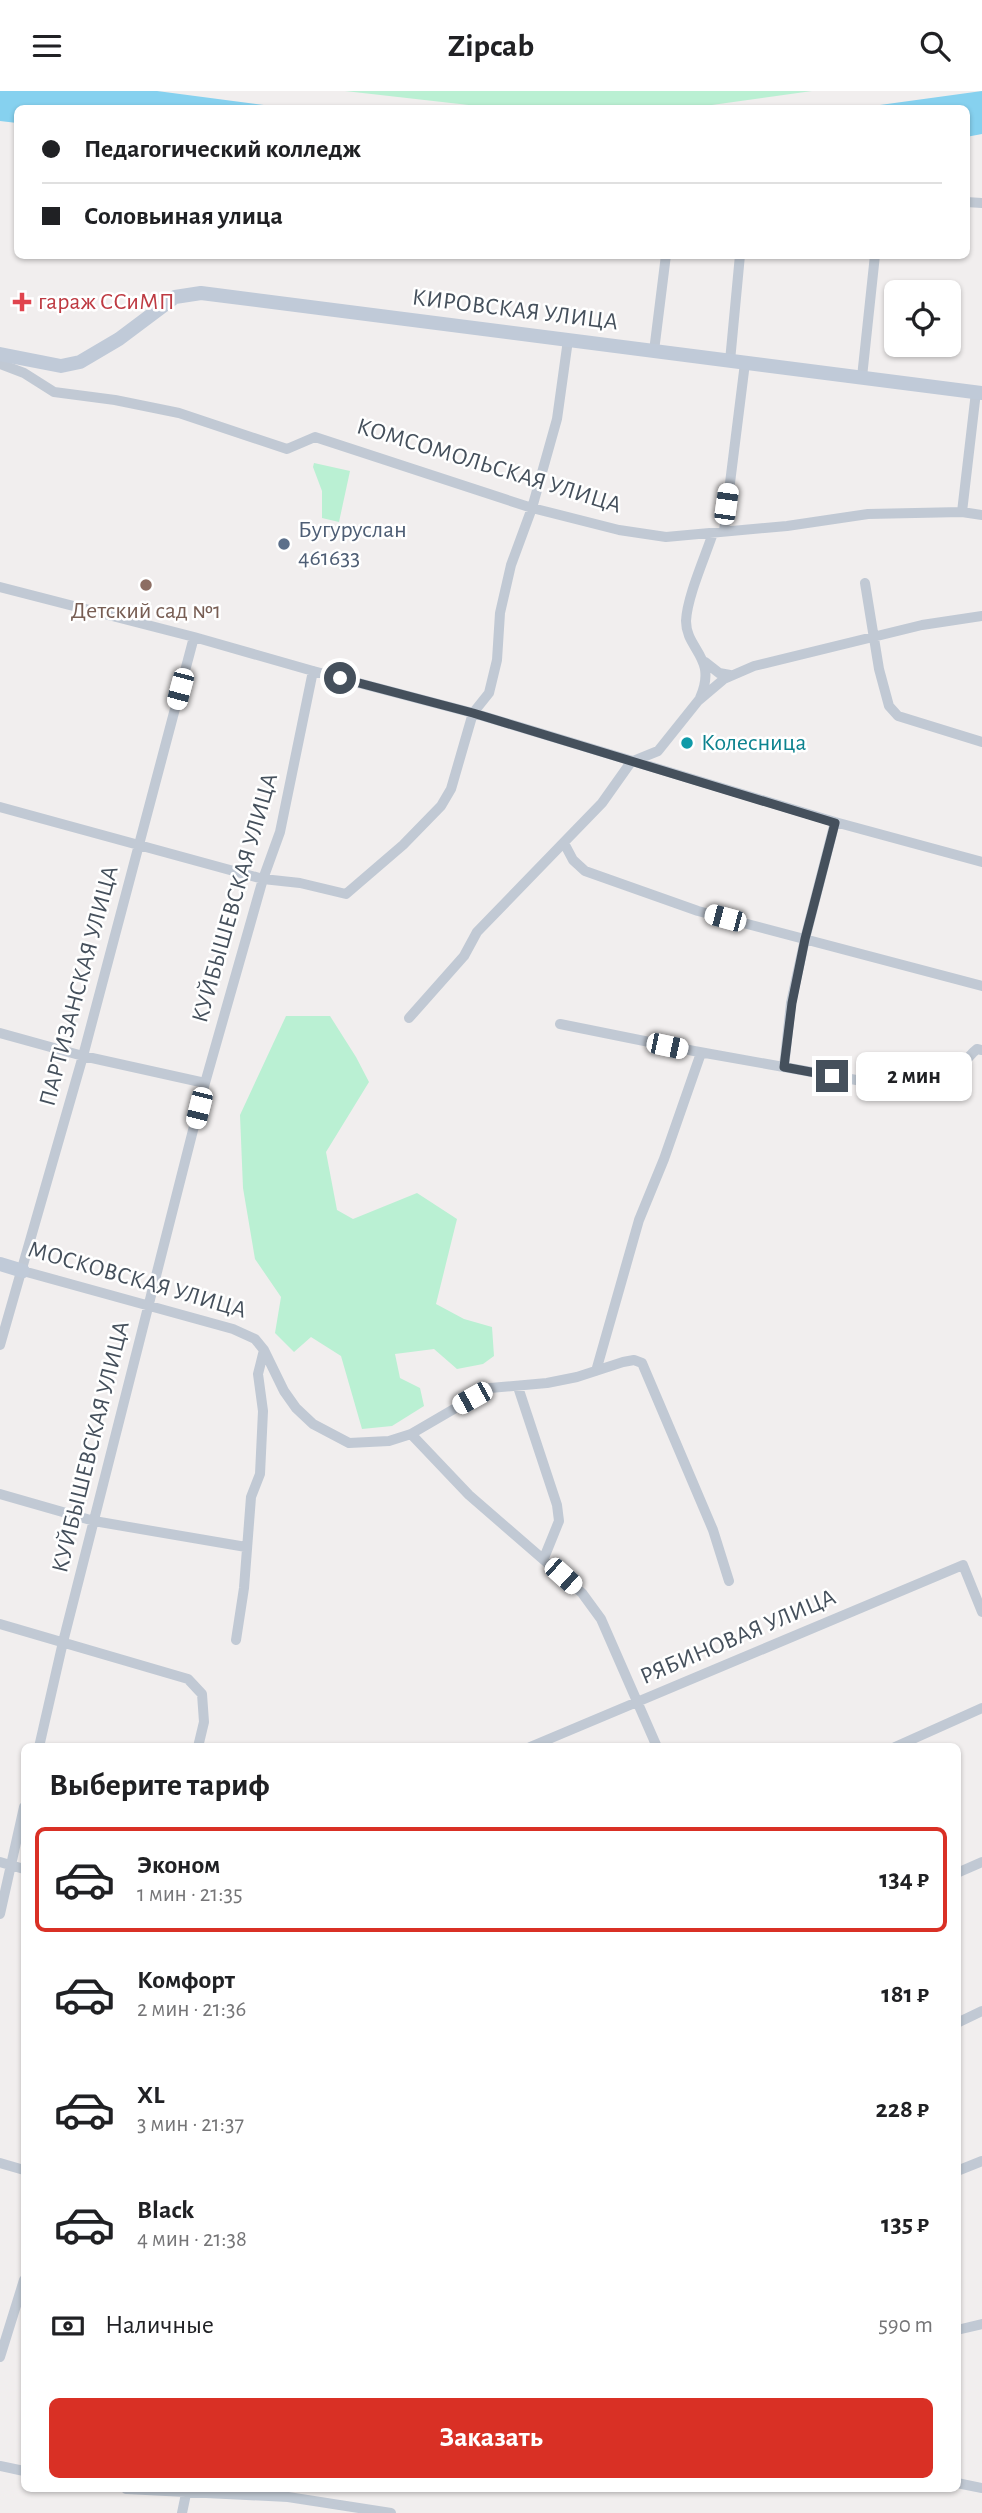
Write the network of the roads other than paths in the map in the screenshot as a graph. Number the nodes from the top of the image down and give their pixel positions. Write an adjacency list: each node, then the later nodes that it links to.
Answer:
1 (666, 259): 5 (street)
2 (740, 259): 7 (street)
3 (875, 259): 10 (street)
4 (568, 340): 5 (main road, КИРОВСКАЯ УЛИЦА); 6 (main road, КИРОВСКАЯ УЛИЦА); 12 (street)
5 (654, 351): 7 (main road, КИРОВСКАЯ УЛИЦА)
6 (0, 354)
7 (730, 361): 8 (main road, КИРОВСКАЯ УЛИЦА)
8 (745, 363): 10 (main road, КИРОВСКАЯ УЛИЦА); 15 (street)
9 (0, 364): 12 (street, КОМСОМОЛЬСКАЯ УЛИЦА)
10 (862, 377): 11 (main road, КИРОВСКАЯ УЛИЦА)
11 (979, 393): 13 (street)
12 (532, 507): 16 (street, КОМСОМОЛЬСКАЯ УЛИЦА); 26 (street)
13 (962, 512): 14 (street, КОМСОМОЛЬСКАЯ УЛИЦА); 15 (street, КОМСОМОЛЬСКАЯ УЛИЦА)
14 (982, 515)
15 (724, 531): 16 (street, КОМСОМОЛЬСКАЯ УЛИЦА)
16 (713, 533): 22 (street)
17 (865, 583): 21 (street)
18 (0, 587): 20 (street)
19 (982, 616): 21 (street)
20 (194, 637): 23 (street); 32 (street, ПАРТИЗАНСКАЯ УЛИЦА)
21 (875, 637): 24 (street); 27 (street)
22 (705, 662): 24 (street); 25 (street)
23 (313, 671): 26 (street); 34 (street, КУЙБЫШЕВСКАЯ УЛИЦА)
24 (730, 675): 25 (street)
25 (698, 701): 28 (street)
26 (473, 713): 28 (street); 34 (street)
27 (982, 742)
28 (631, 762): 30 (street); 31 (street)
29 (0, 807): 32 (street)
30 (835, 823): 33 (street); 35 (street)
31 (564, 843): 35 (street); 37 (street)
32 (138, 844): 34 (street); 42 (street, ПАРТИЗАНСКАЯ УЛИЦА)
33 (982, 862)
34 (263, 879): 44 (street, КУЙБЫШЕВСКАЯ УЛИЦА)
35 (805, 939): 36 (street); 43 (street)
36 (982, 986)
37 (409, 1018)
38 (561, 1024): 41 (street)
39 (0, 1033): 42 (street)
40 (982, 1049): 43 (street)
41 (701, 1053): 43 (street); 50 (street)
42 (83, 1056): 44 (street); 46 (street, ПАРТИЗАНСКАЯ УЛИЦА)
43 (784, 1067)
44 (205, 1083): 47 (street, КУЙБЫШЕВСКАЯ УЛИЦА)
45 (0, 1264): 46 (main road, МОСКОВСКАЯ УЛИЦА)
46 (23, 1271): 47 (street, МОСКОВСКАЯ УЛИЦА); 48 (street, ПАРТИЗАНСКАЯ УЛИЦА)
47 (148, 1307): 49 (street, МОСКОВСКАЯ УЛИЦА); 54 (street, КУЙБЫШЕВСКАЯ УЛИЦА)
48 (0, 1346)
49 (264, 1350): 52 (street, МОСКОВСКАЯ УЛИЦА); 55 (street)
50 (596, 1371): 51 (street); 57 (street)
51 (518, 1387): 52 (street, МОСКОВСКАЯ УЛИЦА); 56 (street)
52 (411, 1434): 56 (street)
53 (0, 1494): 54 (street)
54 (94, 1521): 55 (street); 61 (street, КУЙБЫШЕВСКАЯ УЛИЦА)
55 (246, 1548): 60 (street)
56 (544, 1558): 62 (street)
57 (729, 1581)
58 (982, 1612): 62 (street, РЯБИНОВАЯ УЛИЦА)
59 (0, 1624): 61 (street)
60 (236, 1640)
61 (63, 1642): 64 (street, КУЙБЫШЕВСКАЯ УЛИЦА); 65 (street)
62 (638, 1702): 66 (street, РЯБИНОВАЯ УЛИЦА); 67 (street)
63 (982, 1708): 68 (street)
64 (39, 1743)
65 (199, 1743)
66 (540, 1743)
67 (655, 1743)
68 (904, 1743)
69 (21, 1820): 72 (street)
70 (0, 1862): 72 (street)
71 (982, 1863): 74 (street)
72 (11, 1865): 73 (street); 75 (street)
73 (21, 1868)
74 (961, 1871)
75 (0, 1914)
76 (982, 2011): 77 (street)
77 (961, 2021)
78 (982, 2161): 81 (street)
79 (0, 2163): 80 (street)
80 (21, 2169)
81 (961, 2169)
82 (21, 2290): 85 (street)
83 (982, 2324): 84 (street)
84 (961, 2329)
85 (0, 2357)
86 (0, 2466): 87 (street)
87 (21, 2470)
88 (961, 2484): 89 (street)
89 (982, 2488)
90 (187, 2492): 92 (street)
91 (216, 2492): 93 (street)
92 (182, 2513)
93 (391, 2513)

